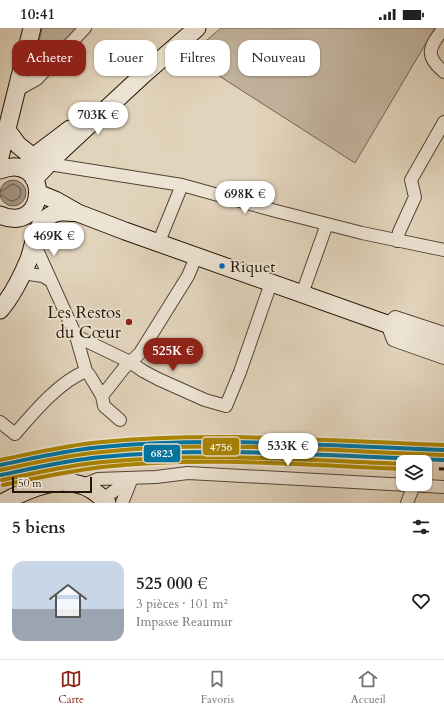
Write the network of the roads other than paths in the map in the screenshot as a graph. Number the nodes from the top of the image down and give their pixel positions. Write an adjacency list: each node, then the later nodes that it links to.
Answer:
1 (32, 28): 9 (main road)
2 (84, 28): 9 (street)
3 (197, 28): 5 (main road)
4 (444, 28): 6 (street)
5 (157, 63)
6 (444, 72)
7 (142, 76): 13 (main road)
8 (142, 76): 15 (main road)
9 (17, 90): 10 (main road)
10 (5, 121): 12 (main road); 15 (main road)
11 (444, 122): 21 (street)
12 (0, 157)
13 (49, 164): 15 (main road); 16 (street)
14 (0, 170): 15 (main road)
15 (32, 181): 17 (main road); 18 (main road); 20 (main road)
16 (182, 185): 19 (street); 22 (street)
17 (78, 212): 20 (main road); 22 (main road)
18 (0, 215)
19 (328, 224): 21 (street); 28 (street)
20 (35, 239): 25 (main road); 26 (street)
21 (397, 241): 23 (street)
22 (158, 244): 24 (main road)
23 (444, 250)
24 (196, 257): 27 (main road); 35 (street)
25 (22, 273): 26 (street); 29 (main road)
26 (51, 281): 32 (street)
27 (271, 283): 28 (main road); 35 (street)
28 (302, 294): 30 (main road)
29 (0, 310)
30 (387, 324): 31 (street); 33 (main road); 34 (street)
31 (444, 333)
32 (76, 336): 35 (street); 36 (street)
33 (444, 346)
34 (444, 358)
35 (130, 362): 37 (street)
36 (86, 371): 37 (street); 39 (street)
37 (102, 396): 38 (street)
38 (120, 420)
39 (0, 422)
40 (132, 478): 41 (street); 45 (street); 45 (street); 47 (street)
41 (396, 484)
42 (432, 486): 43 (street)
43 (444, 486)
44 (412, 491): 48 (street)
45 (93, 493): 46 (main road)
46 (2, 503)
47 (122, 503)
48 (407, 503)

